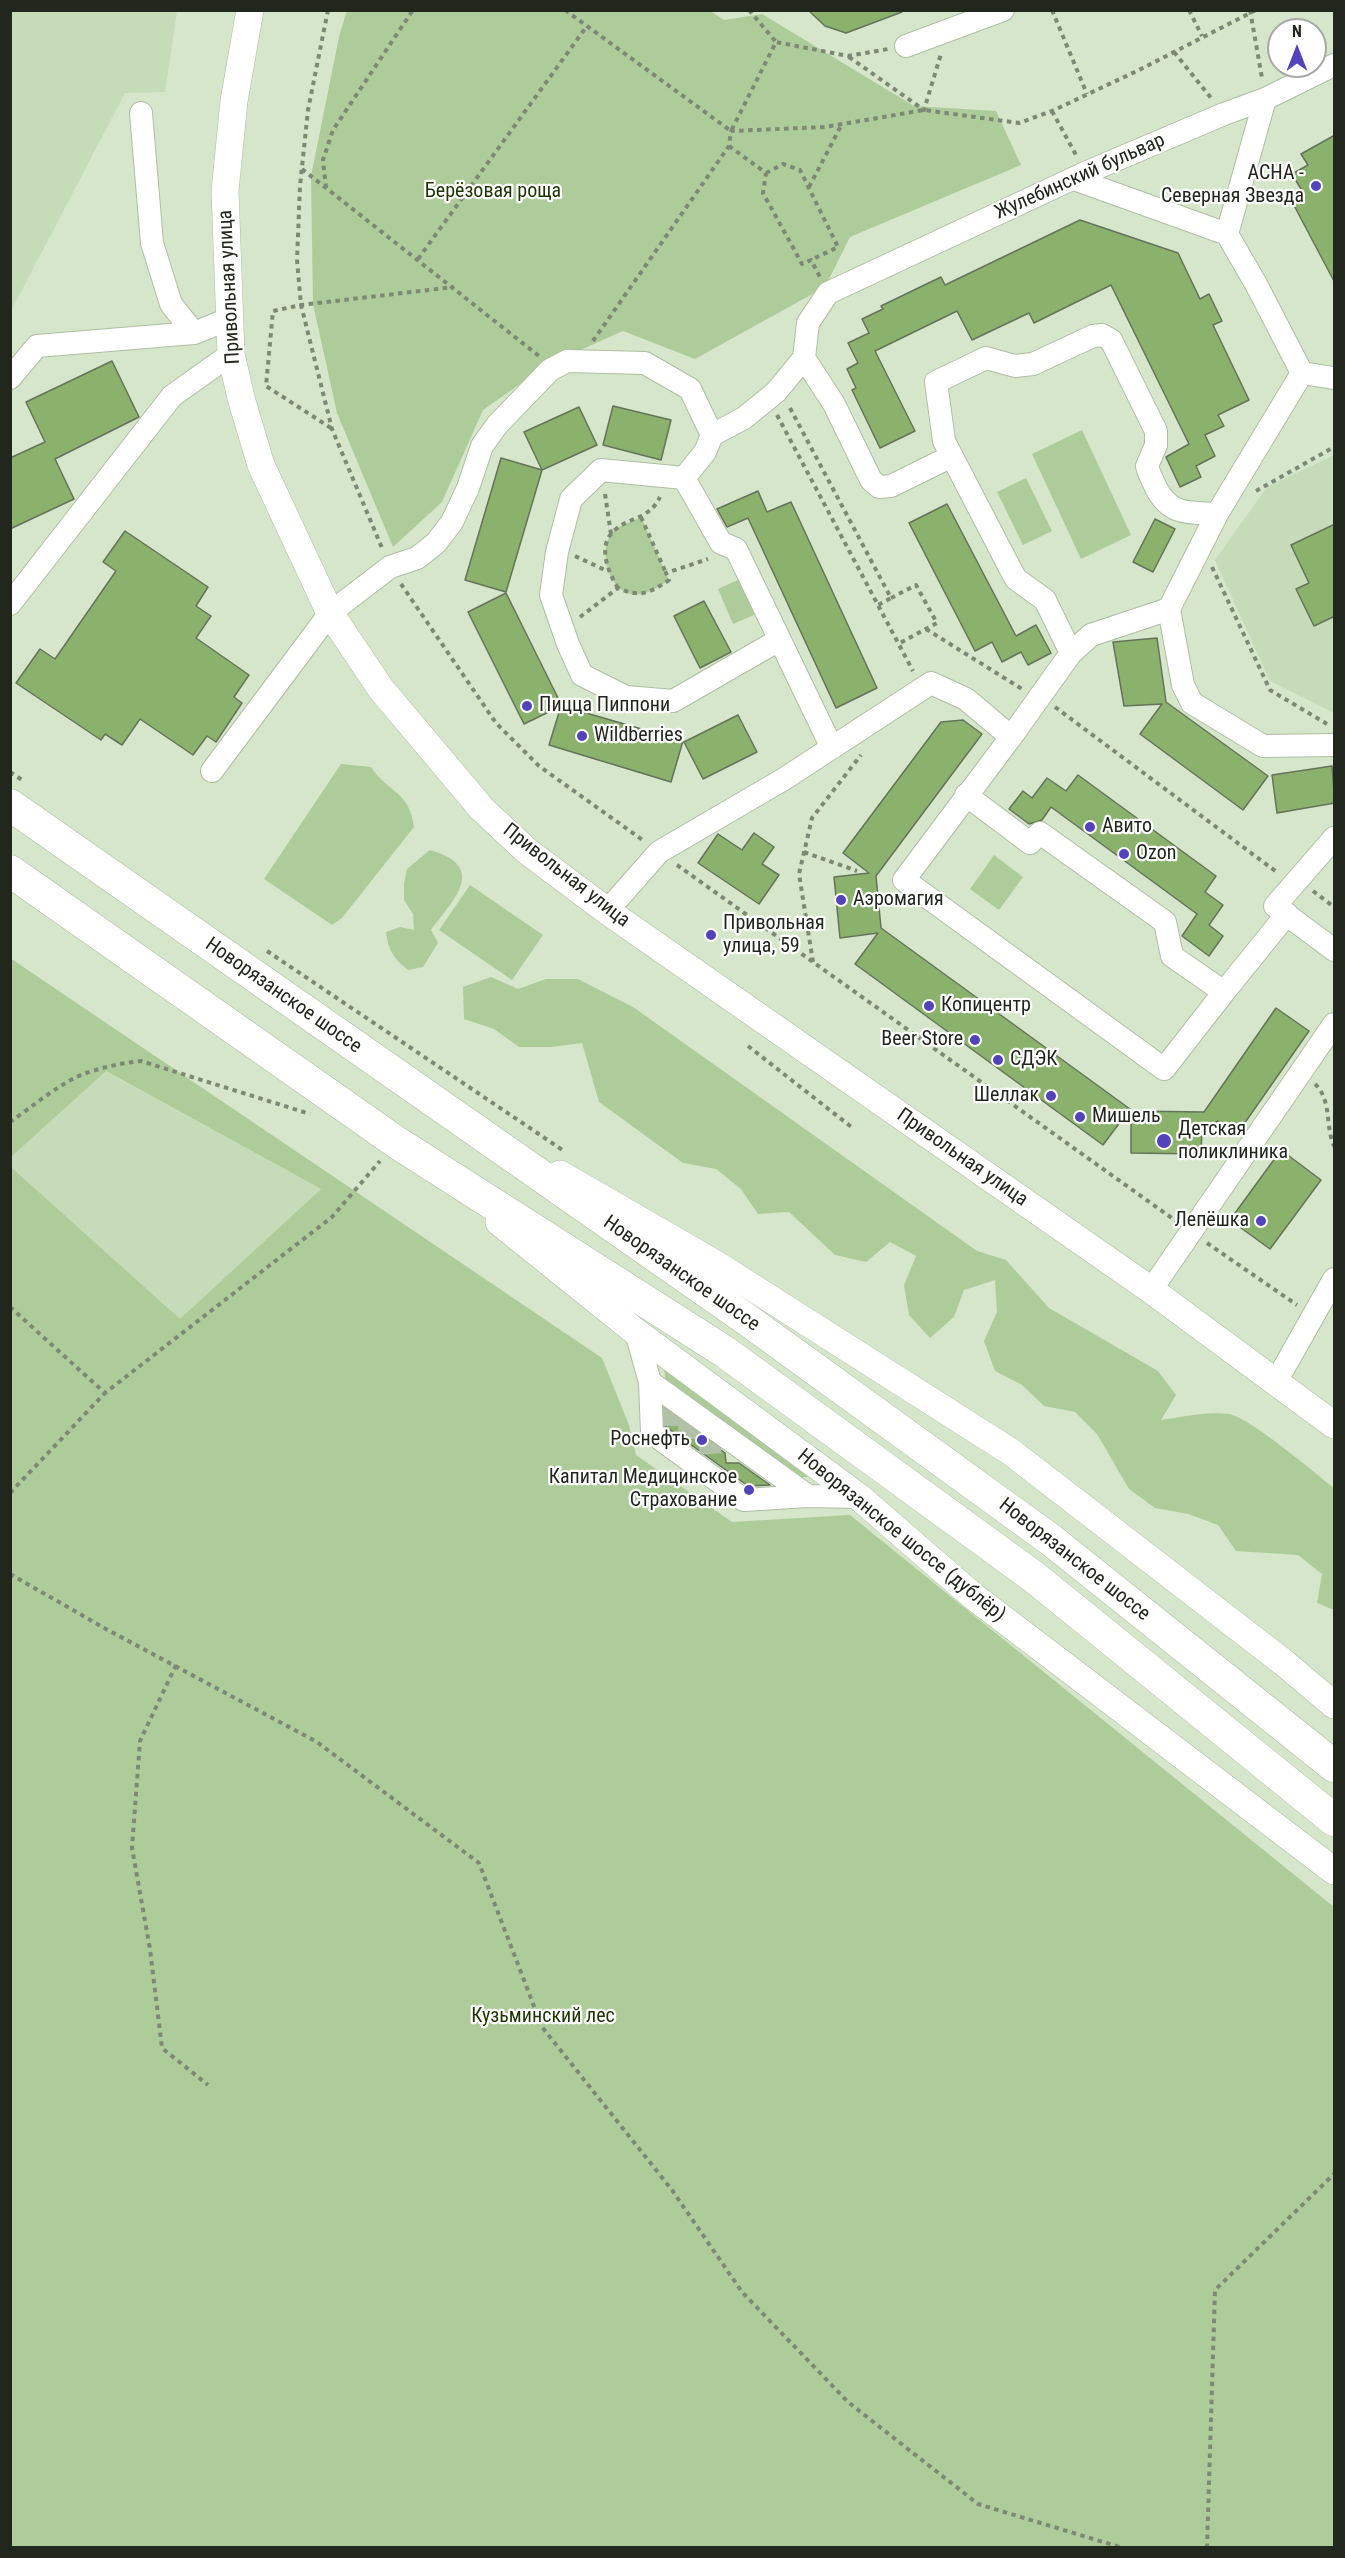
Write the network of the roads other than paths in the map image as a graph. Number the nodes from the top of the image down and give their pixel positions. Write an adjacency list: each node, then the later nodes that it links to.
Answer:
1 (250, 10): 9 (main road, Привольная улица)
2 (1003, 10): 3 (street)
3 (906, 46)
4 (1335, 65): 5 (street, Жулебинский бульвар)
5 (1265, 99): 7 (street, Жулебинский бульвар); 8 (street)
6 (141, 113): 10 (street)
7 (1079, 176): 8 (street); 12 (street, Жулебинский бульвар)
8 (1227, 234): 13 (street)
9 (229, 319): 10 (street); 11 (main road, Привольная улица)
10 (194, 333): 14 (street)
11 (231, 354): 20 (street); 22 (main road, Привольная улица)
12 (804, 358): 16 (street); 17 (street)
13 (1302, 373): 15 (street); 19 (street)
14 (10, 378)
15 (1335, 378)
16 (712, 435): 18 (street); 22 (street)
17 (952, 456): 19 (street); 24 (street)
18 (678, 478): 23 (street); 23 (street)
19 (1217, 514): 21 (street)
20 (10, 604)
21 (1169, 609): 24 (street); 26 (street)
22 (330, 613): 28 (street); 33 (main road, Привольная улица)
23 (779, 640): 27 (street)
24 (1071, 653): 25 (street)
25 (1011, 737): 27 (street); 29 (street)
26 (1335, 745)
27 (832, 748): 33 (street)
28 (212, 771)
29 (966, 795): 36 (street); 36 (street)
30 (10, 805): 38 (highway, Новорязанское шоссе)
31 (1335, 838): 34 (street)
32 (10, 871): 39 (highway, Новорязанское шоссе)
33 (607, 911): 41 (main road, Привольная улица)
34 (1287, 914): 35 (street); 36 (street)
35 (1335, 950)
36 (1224, 992)
37 (1335, 1024): 41 (street)
38 (433, 1100): 48 (main road); 49 (highway, Новорязанское шоссе)
39 (405, 1147): 42 (main road, Новорязанское шоссе (дублёр)); 50 (highway, Новорязанское шоссе)
40 (1335, 1279): 43 (street)
41 (1151, 1290): 43 (main road, Привольная улица)
42 (636, 1332): 44 (street); 47 (main road, Новорязанское шоссе (дублёр))
43 (1277, 1380): 45 (main road, Привольная улица)
44 (650, 1382): 46 (street); 46 (street)
45 (1335, 1425)
46 (808, 1496): 47 (street)
47 (859, 1497): 51 (main road, Новорязанское шоссе (дублёр))
48 (1335, 1705)
49 (1329, 1761)
50 (1335, 1820)
51 (1335, 1871)

